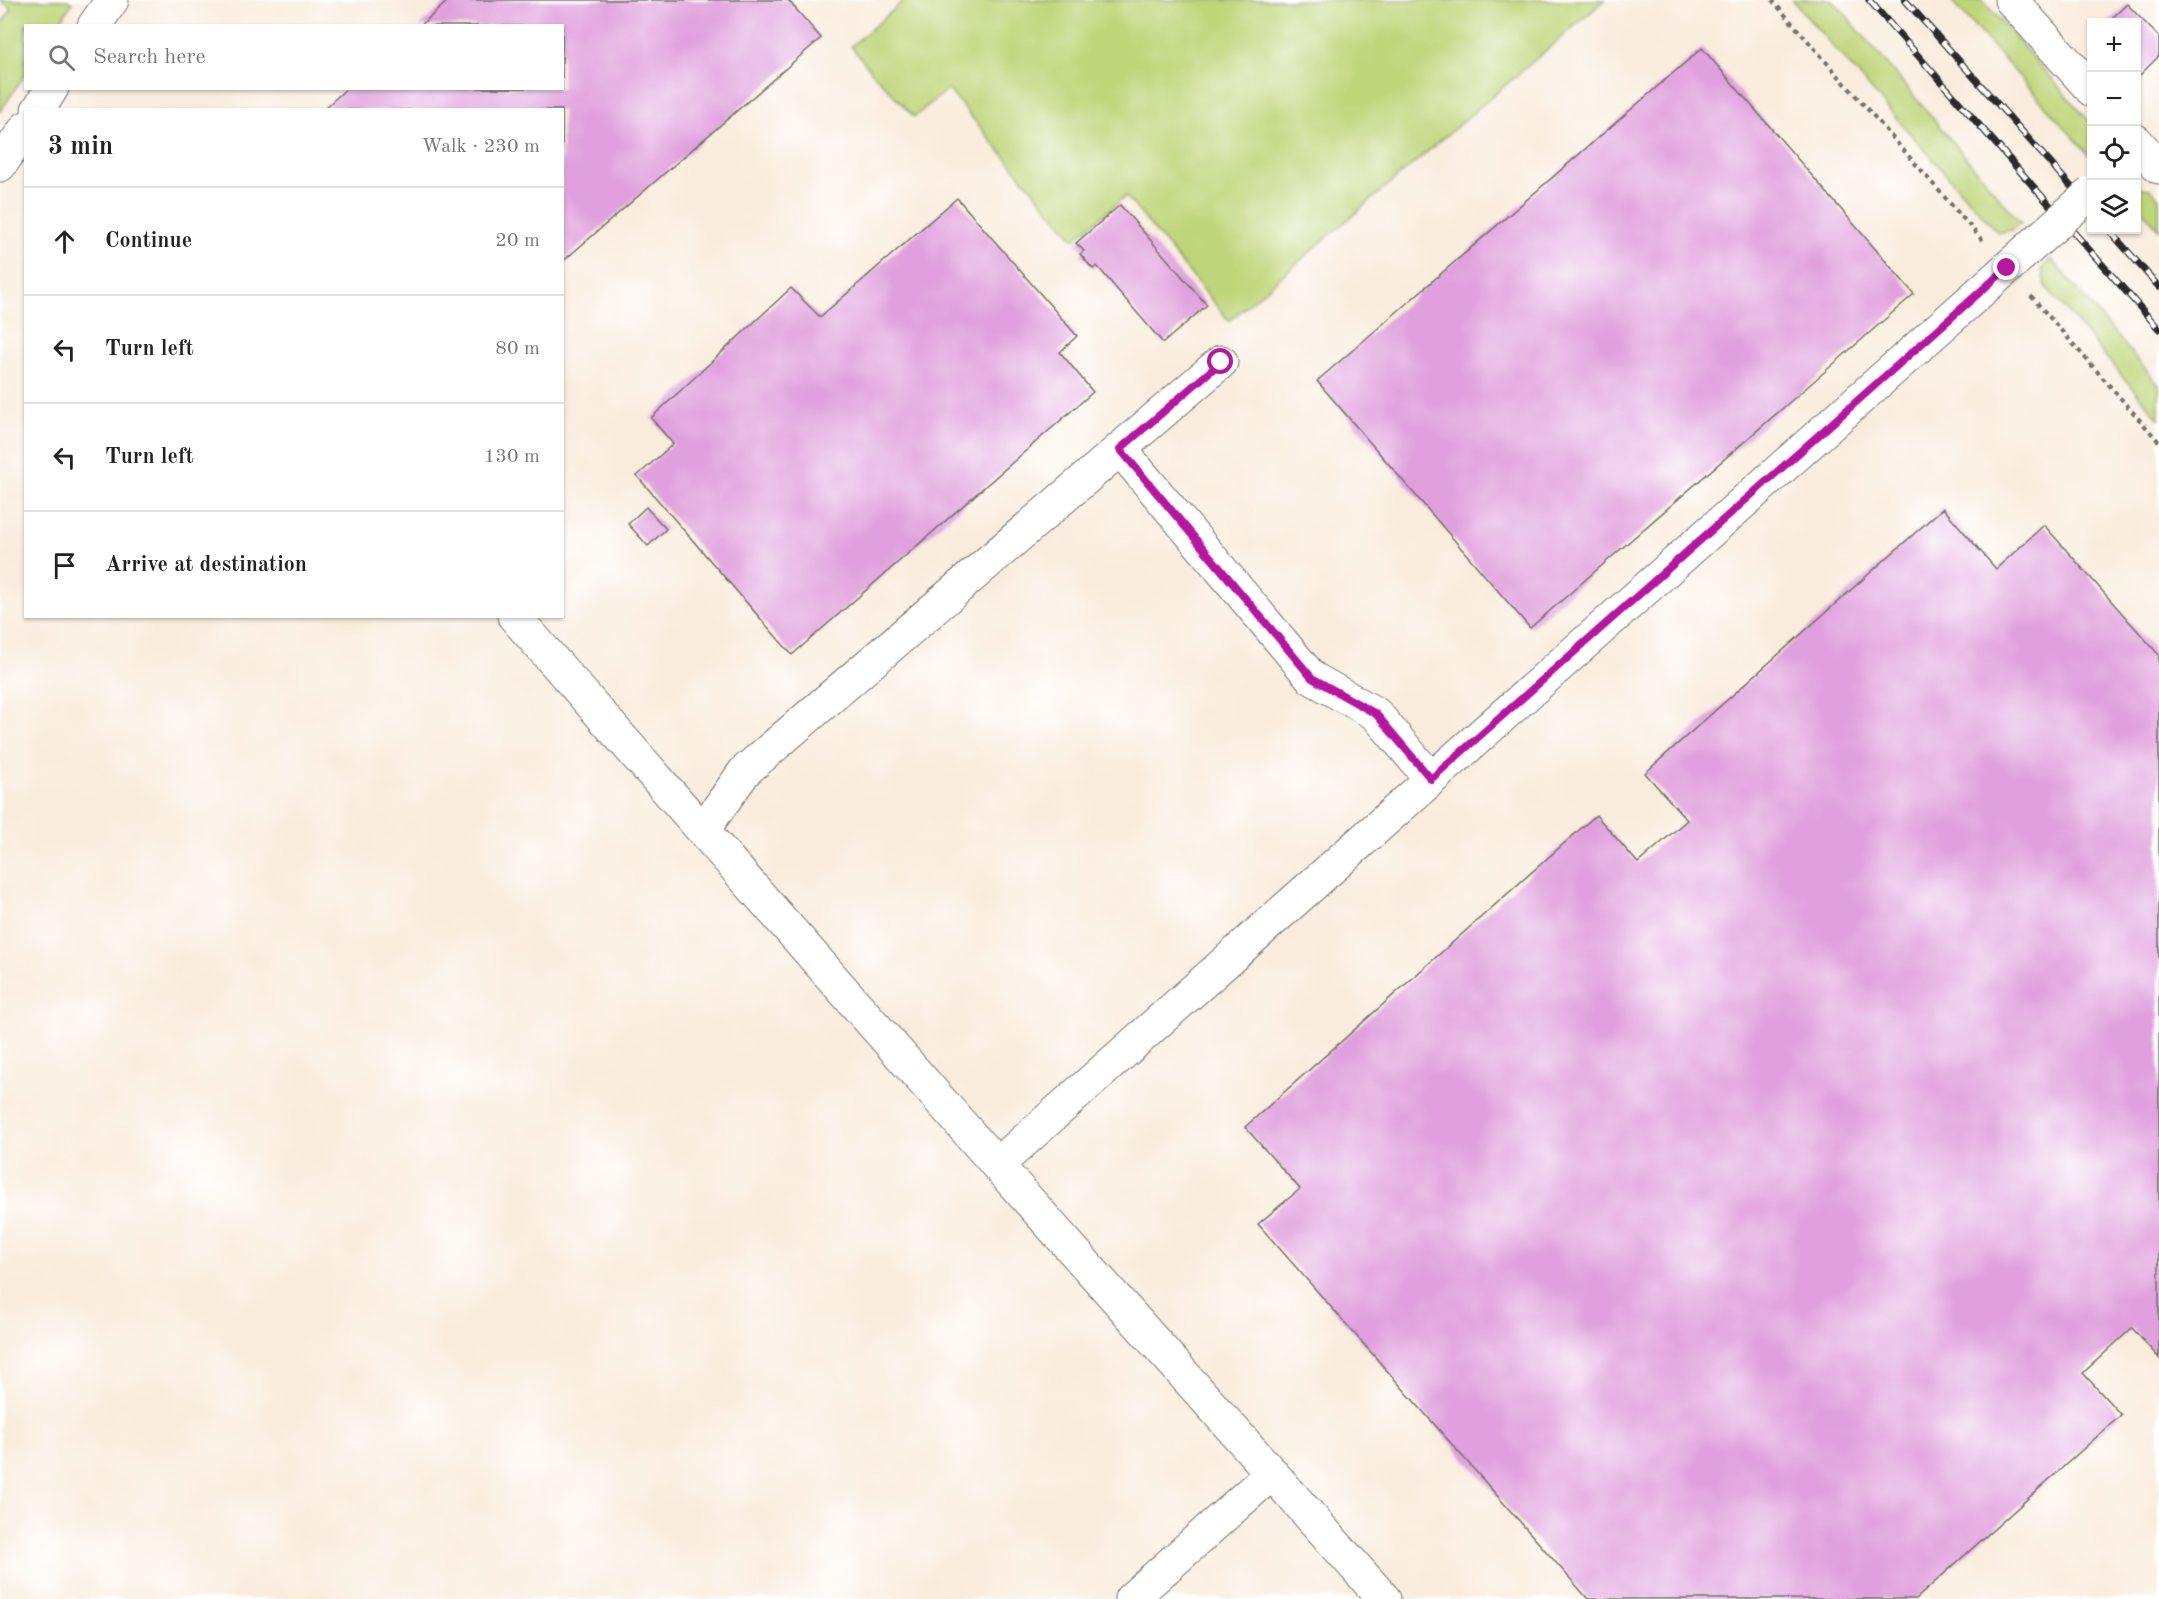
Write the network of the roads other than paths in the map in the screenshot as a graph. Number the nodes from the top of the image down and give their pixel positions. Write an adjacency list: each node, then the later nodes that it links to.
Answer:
1 (112, 0): 3 (street)
2 (2011, 0): 4 (street)
3 (95, 24)
4 (2087, 86)
5 (24, 131): 6 (street)
6 (0, 165)
7 (2087, 196): 11 (street, bridge)
8 (1221, 362): 9 (street)
9 (1120, 449): 11 (street); 12 (street)
10 (516, 618): 12 (street)
11 (1431, 779): 13 (street)
12 (702, 830): 13 (street)
13 (997, 1165): 14 (street)
14 (1272, 1473): 15 (street); 16 (street)
15 (1131, 1599)
16 (1384, 1599)

